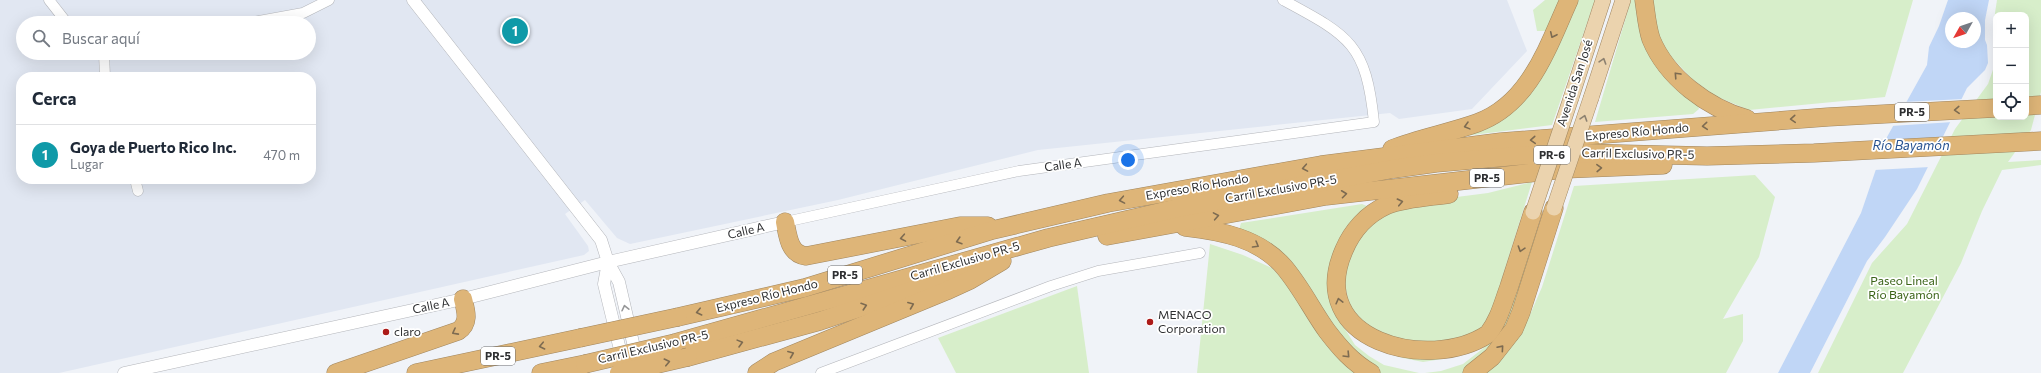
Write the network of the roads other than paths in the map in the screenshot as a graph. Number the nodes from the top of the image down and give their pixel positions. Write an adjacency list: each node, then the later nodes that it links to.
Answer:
1 (49, 0): 9 (street)
2 (329, 0): 10 (street)
3 (413, 0): 28 (street)
4 (1283, 0): 23 (street, Calle A)
5 (1569, 0): 17 (highway, one-way to 17)
6 (1603, 0): 22 (main road, Avenida San José / PR-6, bridge)
7 (1623, 0): 21 (main road, Avenida San José / PR-6, one-way to 7, bridge)
8 (1644, 0): 14 (highway, one-way to 8)
9 (62, 16)
10 (286, 16)
11 (104, 60): 12 (street)
12 (105, 72)
13 (1993, 108): 14 (highway, Expreso Río Hondo / PR-5, one-way to 14)
14 (1758, 122): 17 (highway, Expreso Río Hondo / PR-5, one-way to 17)
15 (2035, 145): 16 (highway, PR-5)
16 (1814, 157): 18 (highway, PR-5, one-way to 16); 35 (highway, Carril Exclusivo PR-5, bridge)
17 (1372, 158): 25 (highway, Expreso Río Hondo / PR-5, one-way to 25)
18 (1565, 169): 24 (highway, PR-5, one-way to 18); 30 (highway, one-way to 18)
19 (136, 184): 20 (street)
20 (138, 191)
21 (1554, 208): 42 (highway, one-way to 21)
22 (1533, 212): 31 (highway, one-way to 31)
23 (785, 222): 25 (highway, one-way to 23); 28 (street, Calle A)
24 (1164, 225): 27 (highway, PR-5); 41 (highway, one-way to 41)
25 (1010, 226): 34 (highway, Expreso Río Hondo / PR-5, one-way to 34, bridge)
26 (1200, 253): 40 (street)
27 (1002, 261): 36 (highway, PR-5, one-way to 27, bridge); 39 (highway, one-way to 27)
28 (608, 262): 29 (street, Calle A); 37 (street); 38 (street, one-way to 28)
29 (464, 299): 32 (street, Calle A); 33 (highway, one-way to 33)
30 (1390, 362)
31 (1431, 367)
32 (124, 373)
33 (336, 373)
34 (416, 373)
35 (541, 373)
36 (619, 373)
37 (625, 373)
38 (640, 373)
39 (757, 373)
40 (821, 373)
41 (1371, 373)
42 (1472, 373)

